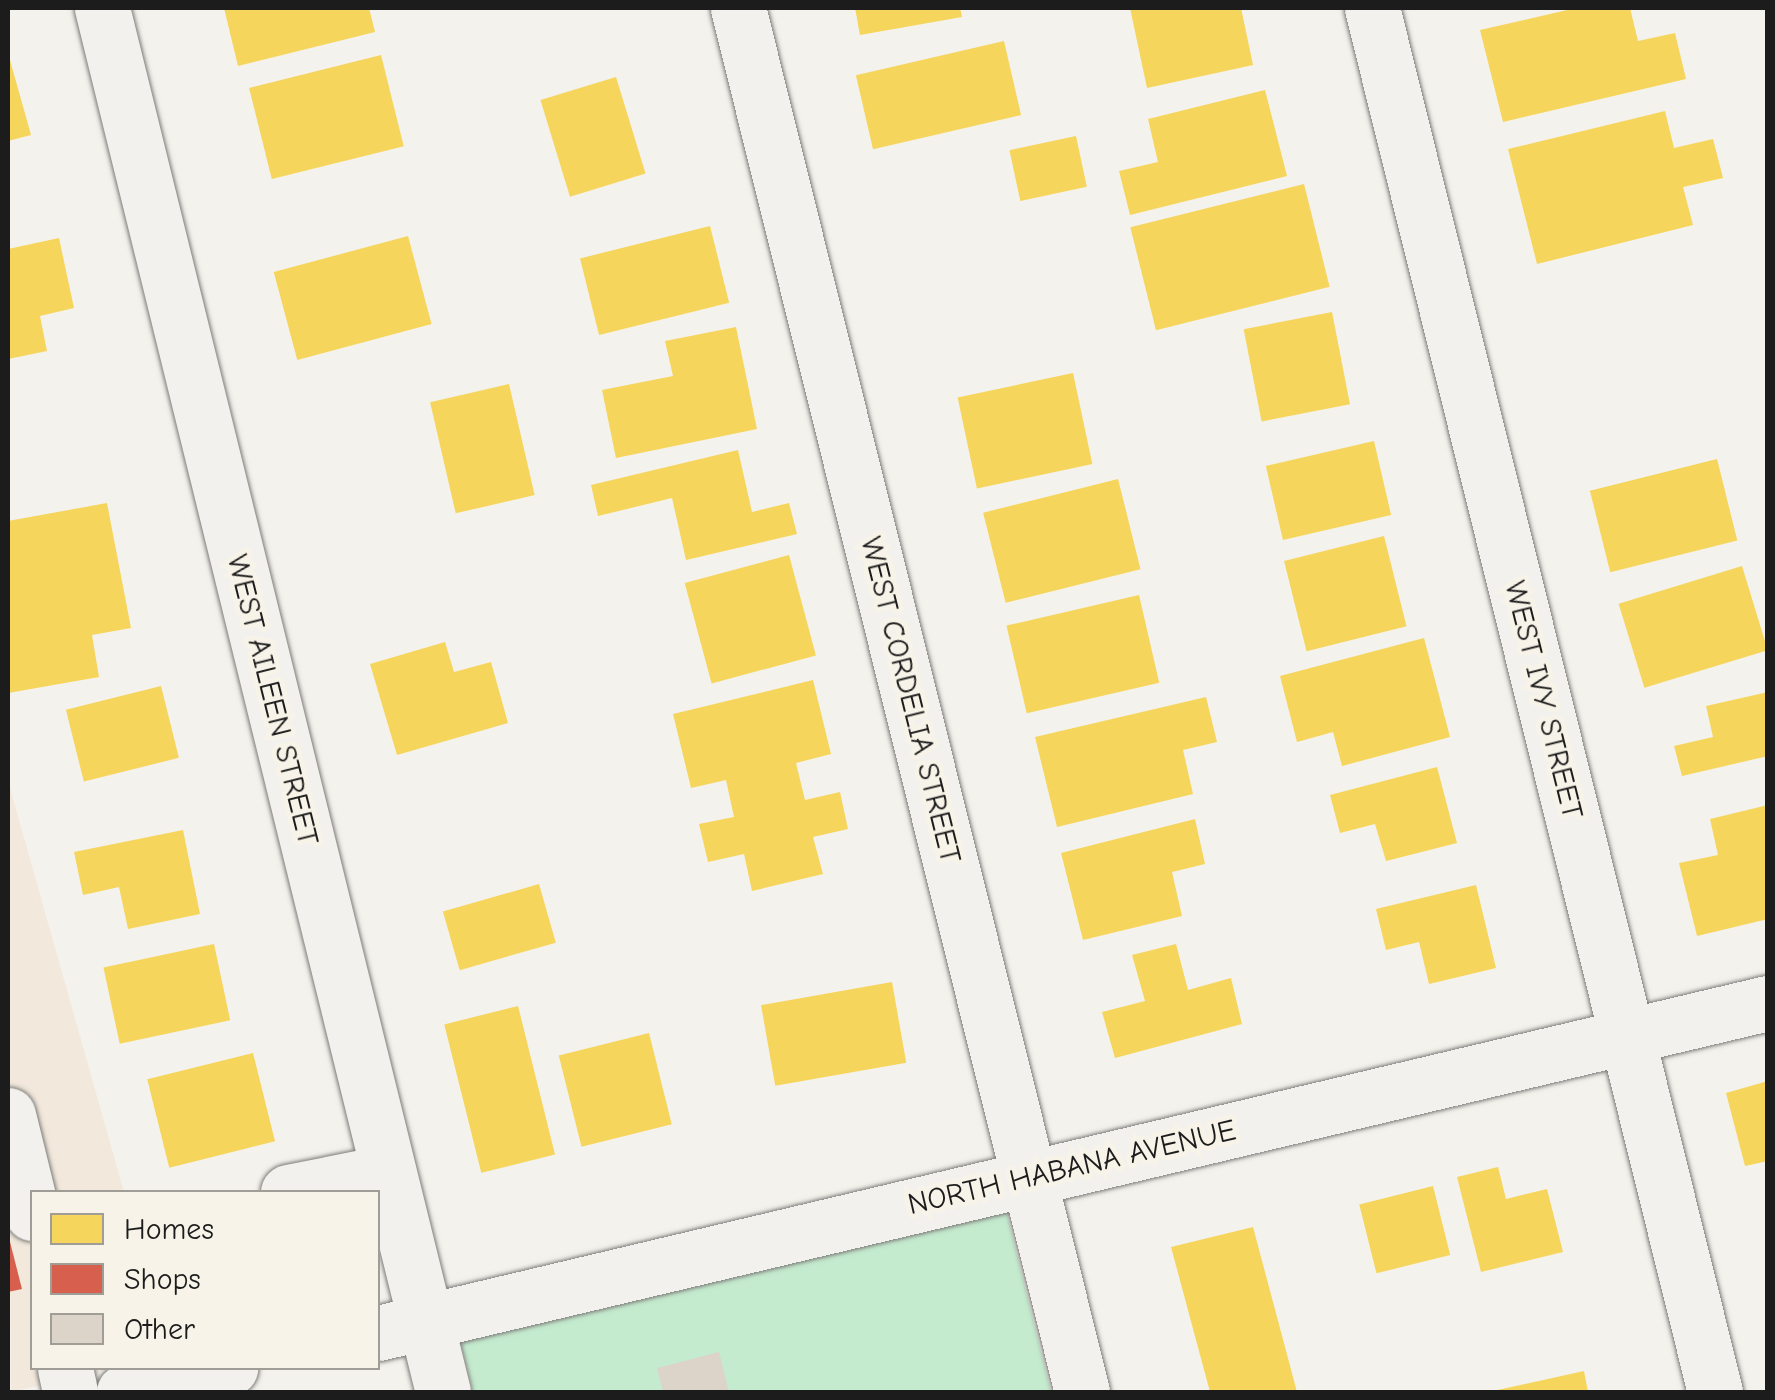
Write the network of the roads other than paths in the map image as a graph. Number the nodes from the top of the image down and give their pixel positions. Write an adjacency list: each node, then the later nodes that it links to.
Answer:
1 (102, 8): 7 (street, WEST AILEEN STREET)
2 (738, 8): 8 (street, WEST CORDELIA STREET)
3 (1372, 8): 5 (street, WEST IVY STREET)
4 (1768, 1003): 5 (street, NORTH HABANA AVENUE)
5 (1626, 1036): 8 (street, NORTH HABANA AVENUE); 16 (street, WEST IVY STREET)
6 (8, 1115): 10 (street)
7 (388, 1172): 9 (street); 11 (street, WEST AILEEN STREET)
8 (1028, 1178): 11 (street, NORTH HABANA AVENUE); 15 (street, WEST CORDELIA STREET)
9 (298, 1190)
10 (30, 1205)
11 (401, 1327): 14 (street, WEST AILEEN STREET)
12 (221, 1370): 13 (street)
13 (124, 1392)
14 (443, 1392)
15 (1082, 1392)
16 (1715, 1392)

